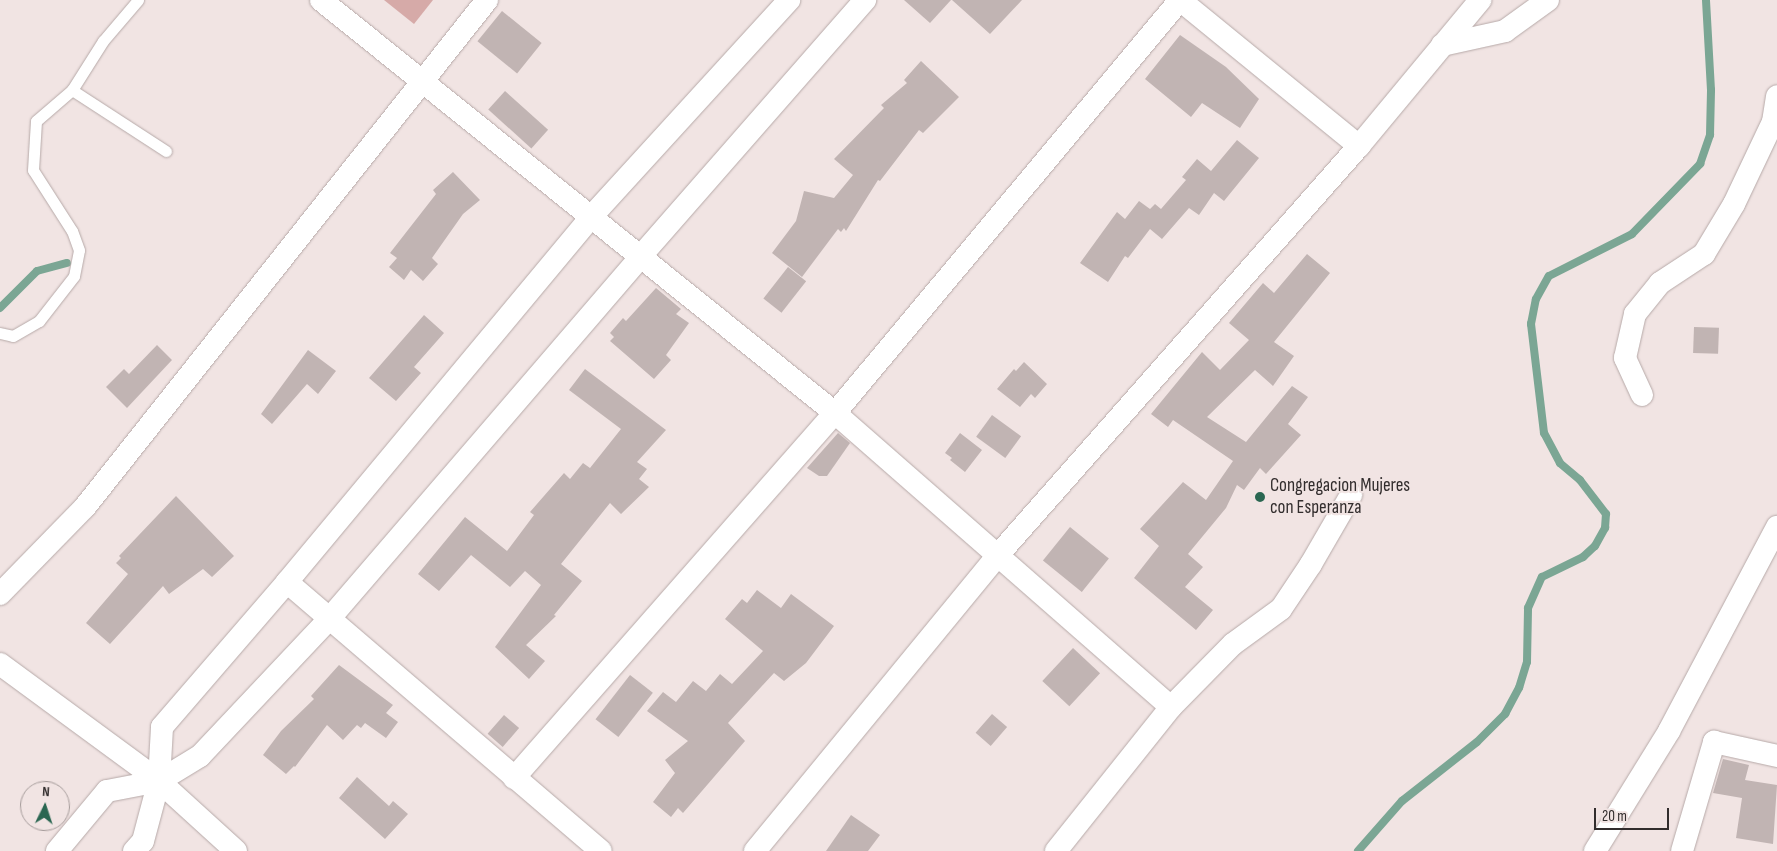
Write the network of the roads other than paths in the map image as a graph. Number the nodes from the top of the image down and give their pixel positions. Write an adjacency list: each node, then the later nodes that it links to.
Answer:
1 (138, 0): 11 (lane)
2 (321, 0): 10 (street)
3 (486, 0): 10 (street)
4 (789, 0): 15 (street)
5 (866, 0): 16 (street)
6 (1180, 0): 13 (street); 19 (street)
7 (1480, 0): 9 (street)
8 (1548, 0): 9 (street)
9 (1442, 45): 13 (street)
10 (420, 82): 15 (street); 24 (street)
11 (72, 90): 14 (lane); 17 (lane)
12 (1777, 96): 18 (street)
13 (1359, 146): 22 (street)
14 (166, 151)
15 (591, 217): 16 (street); 23 (street)
16 (640, 257): 19 (street); 25 (street)
17 (0, 333)
18 (1642, 395)
19 (835, 413): 22 (street); 29 (street)
20 (1351, 495): 27 (street)
21 (1777, 527): 37 (street)
22 (998, 556): 27 (street); 35 (street)
23 (287, 582): 25 (street); 30 (street)
24 (0, 594)
25 (330, 618): 29 (street); 30 (street)
26 (0, 664): 30 (street)
27 (1171, 707): 36 (street)
28 (1777, 756): 38 (street)
29 (514, 778): 34 (street)
30 (159, 781): 31 (street); 32 (street); 33 (street)
31 (57, 851)
32 (134, 851)
33 (236, 851)
34 (601, 851)
35 (755, 851)
36 (1056, 851)
37 (1595, 851)
38 (1682, 851)

